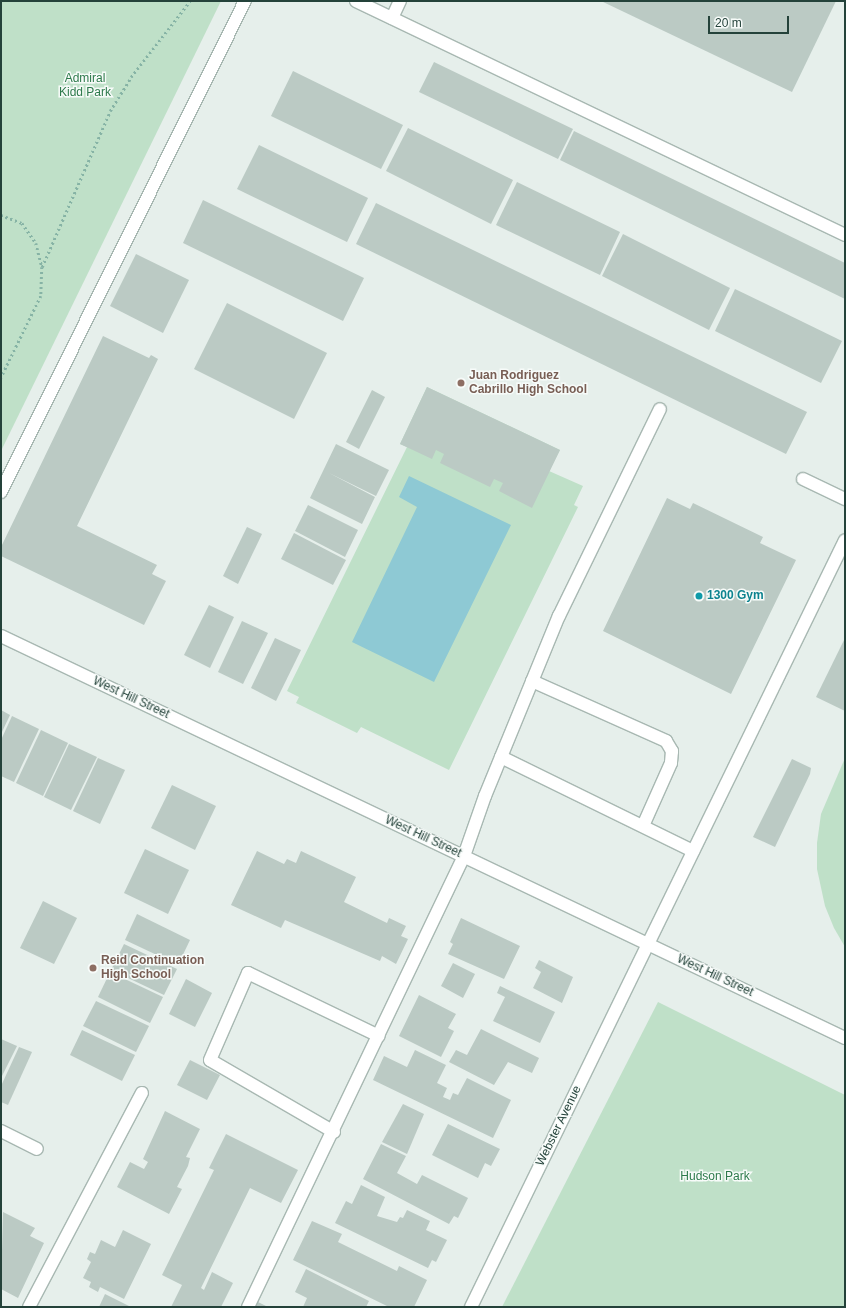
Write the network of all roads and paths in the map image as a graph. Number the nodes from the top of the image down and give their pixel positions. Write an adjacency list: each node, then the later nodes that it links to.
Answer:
1 (190, 1): 8 (path)
2 (245, 1): 12 (street)
3 (356, 1): 5 (street)
4 (400, 1): 5 (street)
5 (392, 18): 7 (street)
6 (1, 215): 8 (path)
7 (845, 235)
8 (42, 267): 9 (path)
9 (1, 378)
10 (660, 409): 16 (street)
11 (803, 479): 13 (street)
12 (1, 492)
13 (845, 499)
14 (845, 540): 19 (street, Webster Avenue)
15 (1, 636): 20 (street, West Hill Street)
16 (532, 681): 17 (street); 18 (street)
17 (501, 757): 18 (street); 20 (street)
18 (644, 826): 19 (street)
19 (694, 851): 21 (street, Webster Avenue)
20 (464, 856): 21 (street, West Hill Street); 22 (street)
21 (648, 944): 23 (street, West Hill Street); 30 (street, Webster Avenue)
22 (379, 1036): 26 (street); 26 (street)
23 (845, 1038)
24 (142, 1092): 28 (street)
25 (1, 1131): 27 (street)
26 (334, 1132): 29 (street)
27 (37, 1149)
28 (30, 1307)
29 (248, 1307)
30 (471, 1307)

